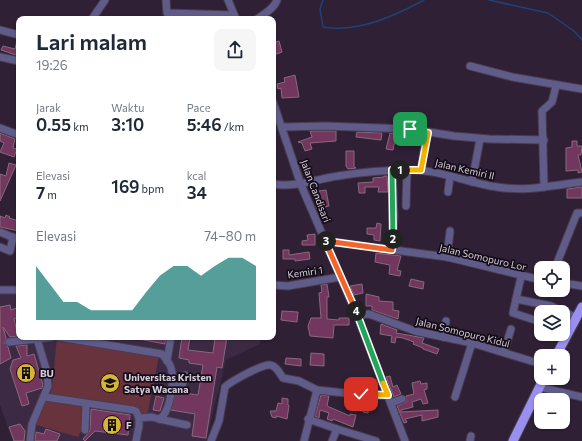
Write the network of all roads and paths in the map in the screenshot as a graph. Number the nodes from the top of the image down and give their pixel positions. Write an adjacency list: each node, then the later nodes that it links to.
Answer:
1 (105, 0): 5 (street)
2 (166, 0): 6 (street)
3 (228, 0): 7 (street)
4 (277, 0): 8 (street)
5 (93, 16)
6 (218, 16)
7 (235, 16)
8 (261, 16)
9 (0, 30): 10 (street)
10 (16, 34)
11 (0, 57): 12 (street)
12 (16, 60)
13 (470, 66): 14 (street)
14 (556, 86): 15 (street); 22 (street)
15 (582, 89)
16 (276, 110): 17 (street, Jalan Candisari)
17 (282, 127): 19 (street); 30 (street, Jalan Candisari)
18 (0, 128): 20 (street)
19 (428, 133): 21 (street); 25 (street)
20 (16, 134)
21 (480, 139): 22 (street); 27 (street)
22 (544, 140): 31 (street)
23 (392, 170): 24 (street, Jalan Kemiri II); 30 (street, Jalan Kemiri II); 40 (street)
24 (407, 170): 25 (street, Jalan Kemiri II); 33 (street)
25 (421, 170): 26 (street, Jalan Kemiri II)
26 (450, 176): 27 (street, Jalan Kemiri II); 32 (street)
27 (472, 182): 31 (street, Jalan Kemiri II)
28 (582, 182): 31 (street, Jalan Kemiri II)
29 (276, 184): 30 (street, Jalan Kemiri II)
30 (301, 185): 38 (street, Jalan Candisari)
31 (544, 187)
32 (448, 192)
33 (406, 206)
34 (582, 213): 42 (street)
35 (450, 231): 41 (street)
36 (0, 232): 37 (street)
37 (16, 239): 39 (street)
38 (325, 241): 40 (street, Jalan Somopuro Lor); 43 (street, Jalan Candisari)
39 (0, 247)
40 (392, 250): 41 (street, Jalan Somopuro Lor)
41 (447, 257): 44 (street, Jalan Somopuro Lor)
42 (558, 261)
43 (340, 277): 47 (street, Kemiri 1); 53 (street, Jalan Candisari)
44 (521, 277): 45 (street, Jalan Somopuro Lor); 51 (street)
45 (534, 279)
46 (570, 284): 48 (street)
47 (276, 285)
48 (582, 286)
49 (0, 290): 50 (street)
50 (16, 290)
51 (516, 299): 54 (street); 55 (street)
52 (582, 307): 54 (main road)
53 (357, 314): 59 (street, Jalan Somopuro Kidul); 74 (street, Jalan Candisari)
54 (577, 318): 57 (main road)
55 (534, 320)
56 (446, 321): 59 (street)
57 (570, 326)
58 (511, 329): 66 (street)
59 (443, 337): 65 (street, Jalan Somopuro Kidul)
60 (28, 340): 64 (street)
61 (37, 340): 75 (street)
62 (78, 340): 67 (street)
63 (171, 340): 67 (street)
64 (9, 342)
65 (472, 343): 66 (street, Jalan Somopuro Kidul); 76 (street)
66 (504, 352): 68 (street, Jalan Somopuro Kidul)
67 (167, 361): 72 (street)
68 (534, 362)
69 (185, 375): 72 (street)
70 (540, 385): 94 (main road)
71 (549, 385): 77 (street)
72 (172, 386): 82 (street)
73 (316, 390): 74 (street); 83 (street); 89 (street)
74 (388, 395): 79 (street, Jalan Candisari)
75 (45, 397): 80 (street); 87 (street)
76 (455, 397)
77 (582, 397)
78 (402, 399): 79 (street)
79 (391, 403): 93 (street, Jalan Candisari)
80 (86, 404): 81 (street); 86 (street)
81 (139, 418): 82 (street); 88 (street)
82 (158, 419): 84 (street)
83 (308, 419): 85 (street); 90 (street)
84 (187, 425)
85 (337, 429): 91 (street); 92 (street)
86 (84, 430)
87 (30, 441)
88 (136, 441)
89 (211, 441)
90 (304, 441)
91 (332, 441)
92 (376, 441)
93 (405, 441)
94 (513, 441)

